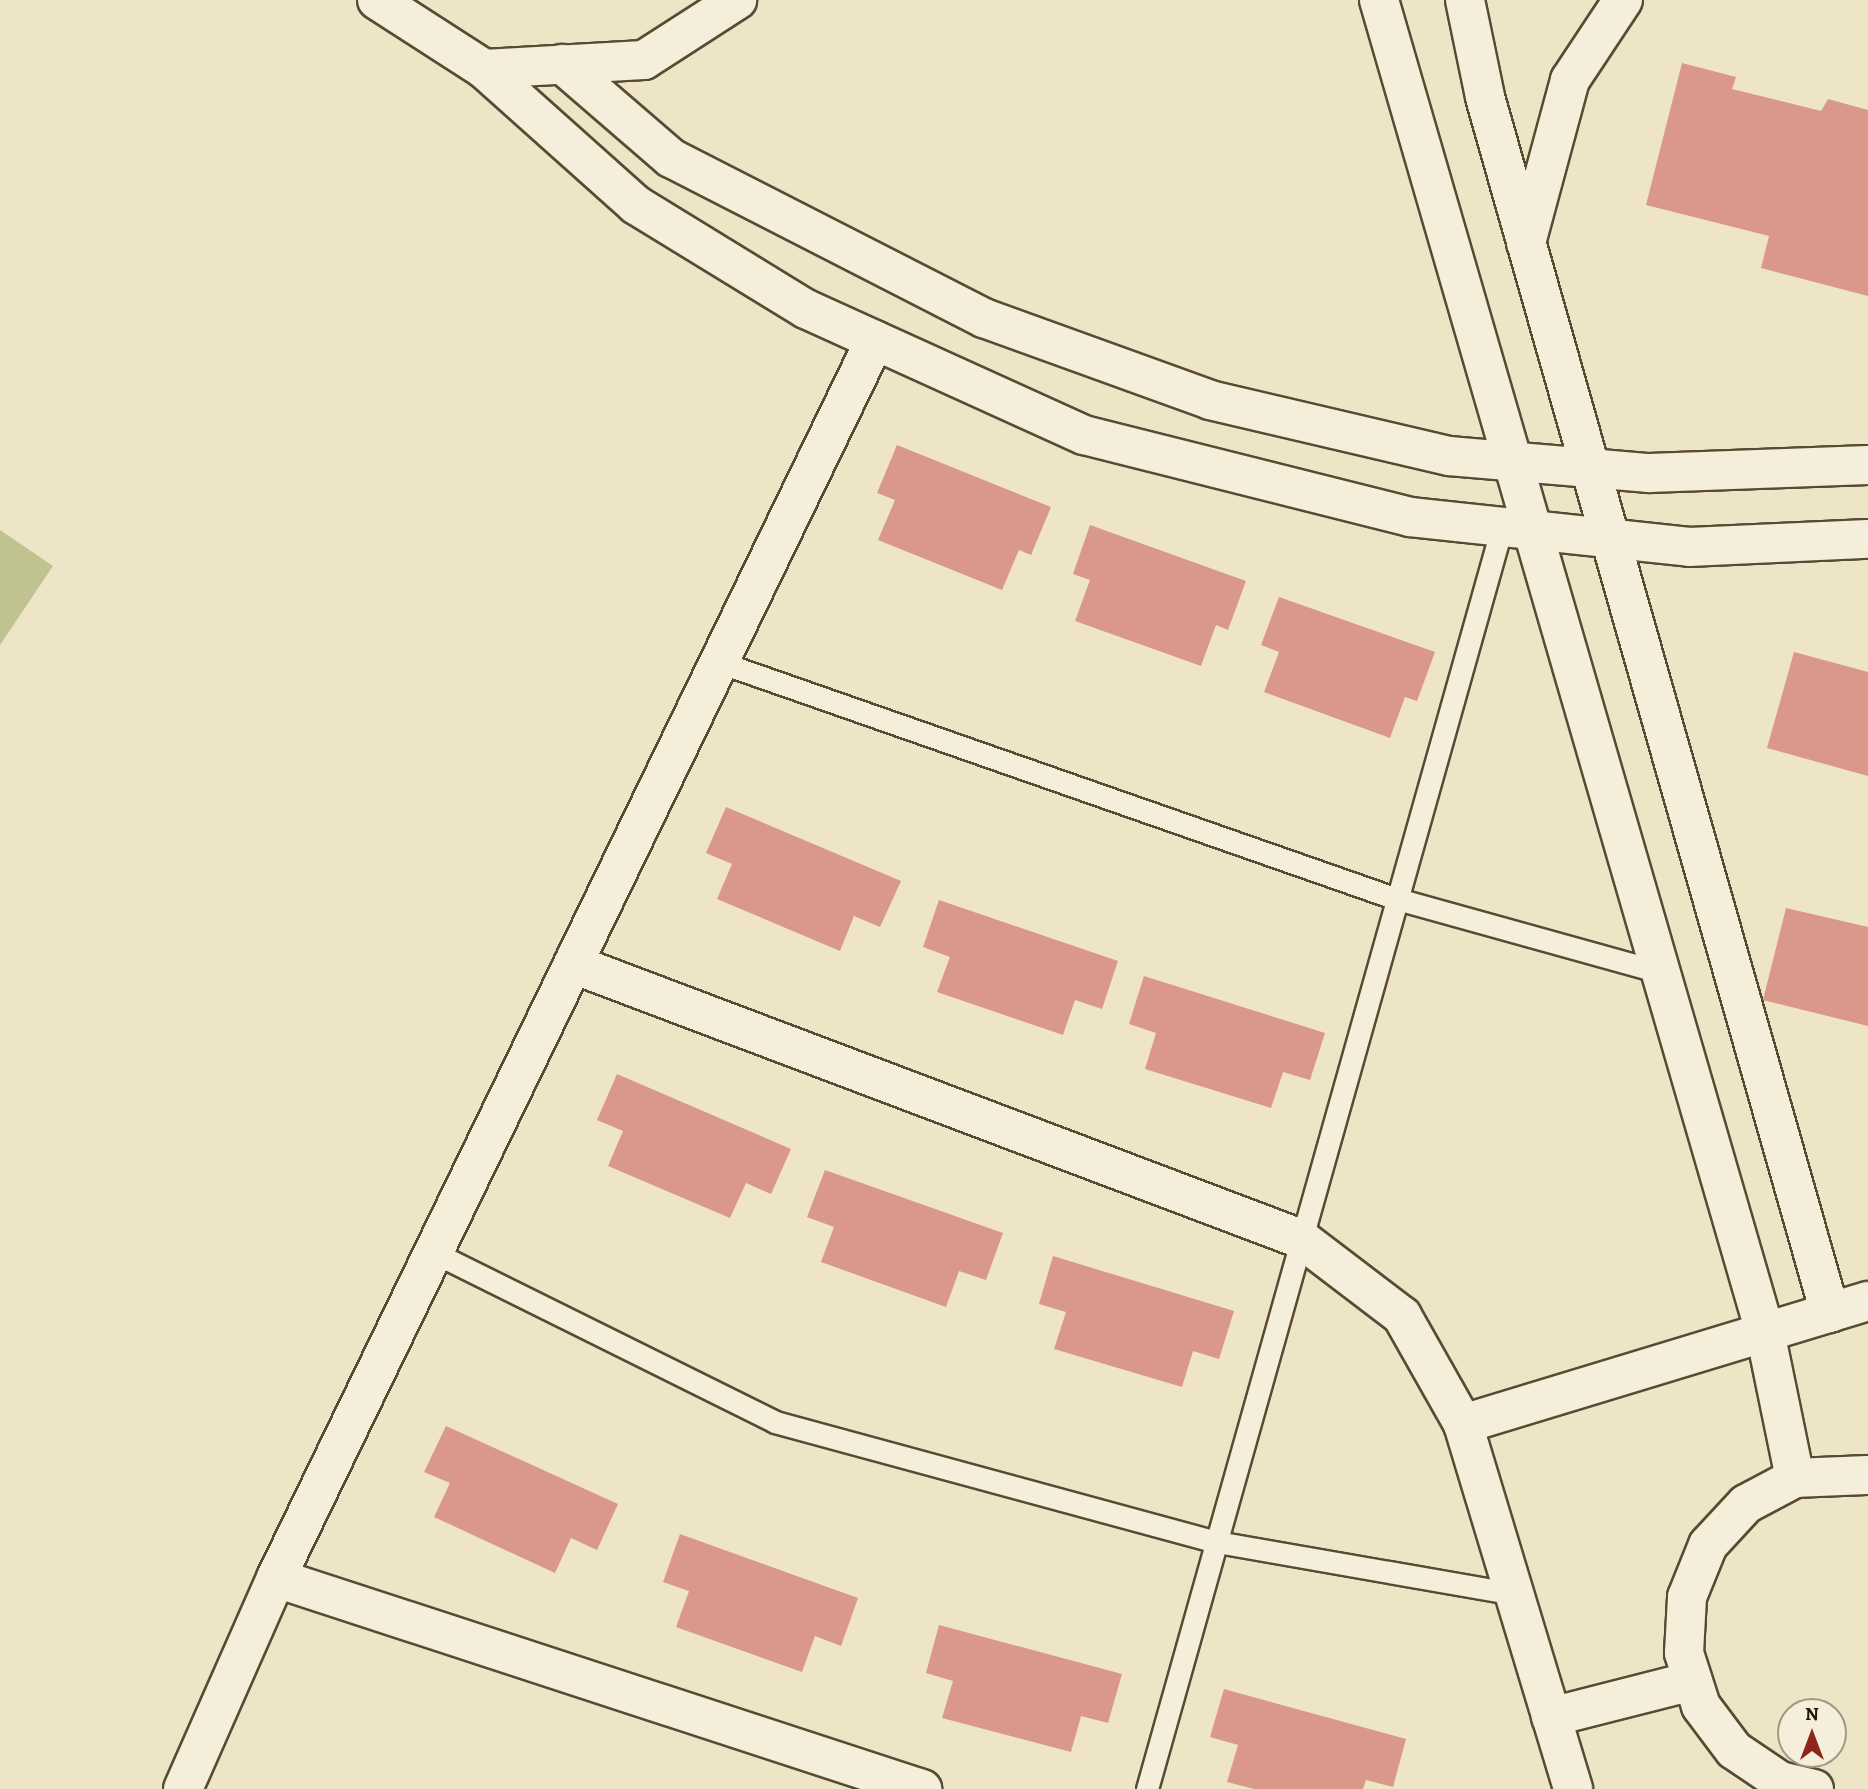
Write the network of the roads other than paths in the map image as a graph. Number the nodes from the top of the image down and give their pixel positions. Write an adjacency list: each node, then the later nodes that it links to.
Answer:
1 (377, 0): 7 (street)
2 (737, 0): 6 (street)
3 (1380, 0): 10 (street)
4 (1465, 0): 8 (street)
5 (1623, 0): 8 (street)
6 (562, 64): 7 (street); 10 (street)
7 (484, 69): 9 (street)
8 (1526, 243): 12 (street)
9 (875, 340): 13 (street); 16 (street)
10 (1513, 462): 12 (street); 13 (street)
11 (1868, 465): 12 (street)
12 (1590, 468): 14 (street)
13 (1517, 529): 14 (street); 17 (lane); 19 (street)
14 (1610, 539): 15 (street); 23 (street)
15 (1868, 539)
16 (719, 662): 17 (lane); 18 (street)
17 (1397, 899): 19 (lane); 20 (lane)
18 (573, 964): 20 (street); 21 (street)
19 (1661, 972): 24 (street)
20 (1301, 1240): 25 (street); 28 (lane)
21 (433, 1252): 28 (lane); 29 (street)
22 (1868, 1301): 23 (street)
23 (1830, 1312): 24 (street)
24 (1765, 1332): 25 (street); 27 (street)
25 (1463, 1424): 30 (street)
26 (1868, 1475): 27 (street)
27 (1795, 1479): 31 (street)
28 (1217, 1542): 30 (lane); 35 (lane)
29 (276, 1577): 33 (street); 34 (street)
30 (1514, 1594): 32 (street)
31 (1692, 1681): 32 (street); 37 (street)
32 (1551, 1717): 36 (street)
33 (183, 1789)
34 (922, 1789)
35 (1147, 1789)
36 (1573, 1789)
37 (1814, 1789)

